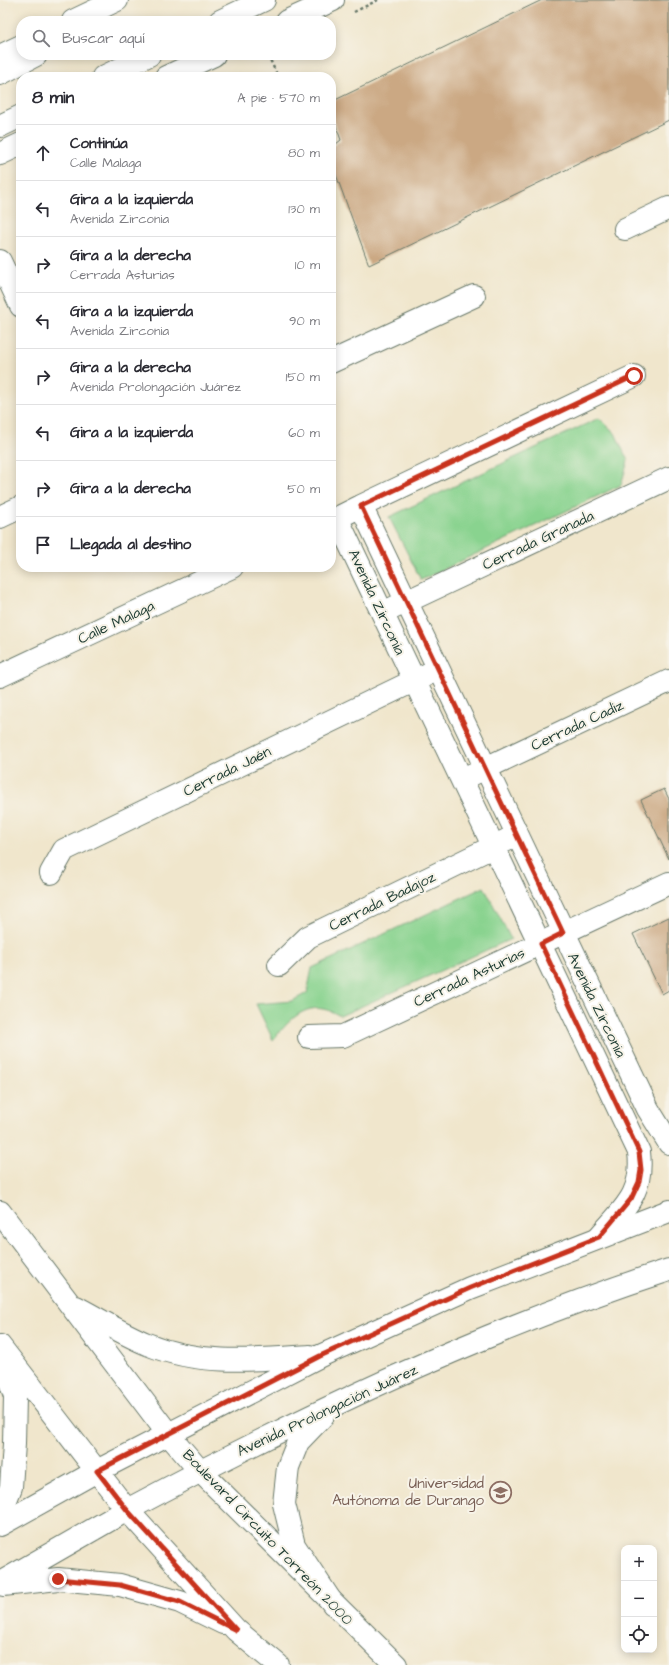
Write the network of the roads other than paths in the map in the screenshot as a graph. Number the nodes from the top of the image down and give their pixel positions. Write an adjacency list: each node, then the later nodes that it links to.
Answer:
1 (117, 0): 5 (main road)
2 (124, 0): 6 (main road)
3 (264, 0): 7 (main road)
4 (333, 0): 8 (main road)
5 (83, 16)
6 (99, 16)
7 (230, 16)
8 (298, 16)
9 (16, 48): 10 (main road)
10 (0, 56)
11 (27, 60): 16 (main road)
12 (139, 60): 14 (main road)
13 (203, 60): 15 (main road)
14 (113, 72)
15 (177, 72)
16 (0, 74)
17 (16, 118): 18 (main road)
18 (0, 126)
19 (16, 146): 20 (main road)
20 (0, 154)
21 (669, 208): 22 (main road)
22 (625, 229)
23 (0, 260): 24 (main road)
24 (10, 283): 25 (main road)
25 (16, 296)
26 (474, 296): 27 (main road)
27 (336, 360)
28 (634, 376): 30 (main road)
29 (669, 478): 36 (main road, Cerrada Granada)
30 (361, 506): 33 (main road, Avenida Zirconia); 36 (main road, Avenida Zirconia)
31 (16, 509): 32 (main road)
32 (0, 517)
33 (336, 518)
34 (336, 523): 37 (main road, Avenida Zirconia)
35 (221, 572): 39 (main road, Calle Malaga)
36 (406, 602): 37 (main road, Cerrada Granada); 38 (main road, Avenida Zirconia)
37 (382, 613): 40 (main road, Avenida Zirconia)
38 (438, 669): 40 (main road, Cerrada Jaén); 42 (main road, Avenida Zirconia)
39 (0, 676)
40 (414, 680): 43 (main road, Avenida Zirconia); 46 (main road, Cerrada Jaén)
41 (669, 681): 42 (main road, Cerrada Cadiz)
42 (485, 768): 43 (main road, Cerrada Cadiz); 44 (main road, Avenida Zirconia)
43 (462, 779): 45 (main road, Avenida Zirconia)
44 (516, 836): 45 (main road, Cerrada Badajoz); 48 (main road, Avenida Zirconia)
45 (494, 847): 49 (main road, Avenida Zirconia); 50 (main road, Cerrada Badajoz)
46 (51, 873)
47 (669, 883): 48 (main road, Cerrada Asturias)
48 (563, 933): 49 (main road, Cerrada Asturias); 52 (main road, Avenida Zirconia)
49 (541, 944): 51 (main road, Cerrada Asturias); 55 (main road, Avenida Zirconia)
50 (279, 965)
51 (309, 1037)
52 (669, 1143)
53 (669, 1211): 55 (main road)
54 (0, 1212): 57 (main road, Boulevard Circuito Torreón 2000)
55 (599, 1237): 60 (main road)
56 (669, 1270): 61 (main road, Avenida Prolongación Juárez)
57 (72, 1304): 60 (main road); 62 (main road, Boulevard Circuito Torreón 2000)
58 (0, 1346): 63 (main road)
59 (0, 1352): 66 (main road)
60 (320, 1356): 62 (main road)
61 (339, 1402): 64 (main road, Avenida Prolongación Juárez); 69 (main road)
62 (169, 1435): 63 (main road); 64 (main road, Boulevard Circuito Torreón 2000)
63 (97, 1471): 65 (main road); 67 (main road)
64 (200, 1471): 65 (main road, Avenida Prolongación Juárez); 69 (main road, Boulevard Circuito Torreón 2000)
65 (127, 1510): 68 (main road, Avenida Prolongación Juárez); 70 (main road)
66 (0, 1515)
67 (0, 1525)
68 (0, 1584): 70 (main road)
69 (333, 1604): 72 (main road, Boulevard Circuito Torreón 2000)
70 (236, 1630): 71 (main road)
71 (278, 1665)
72 (396, 1665)

